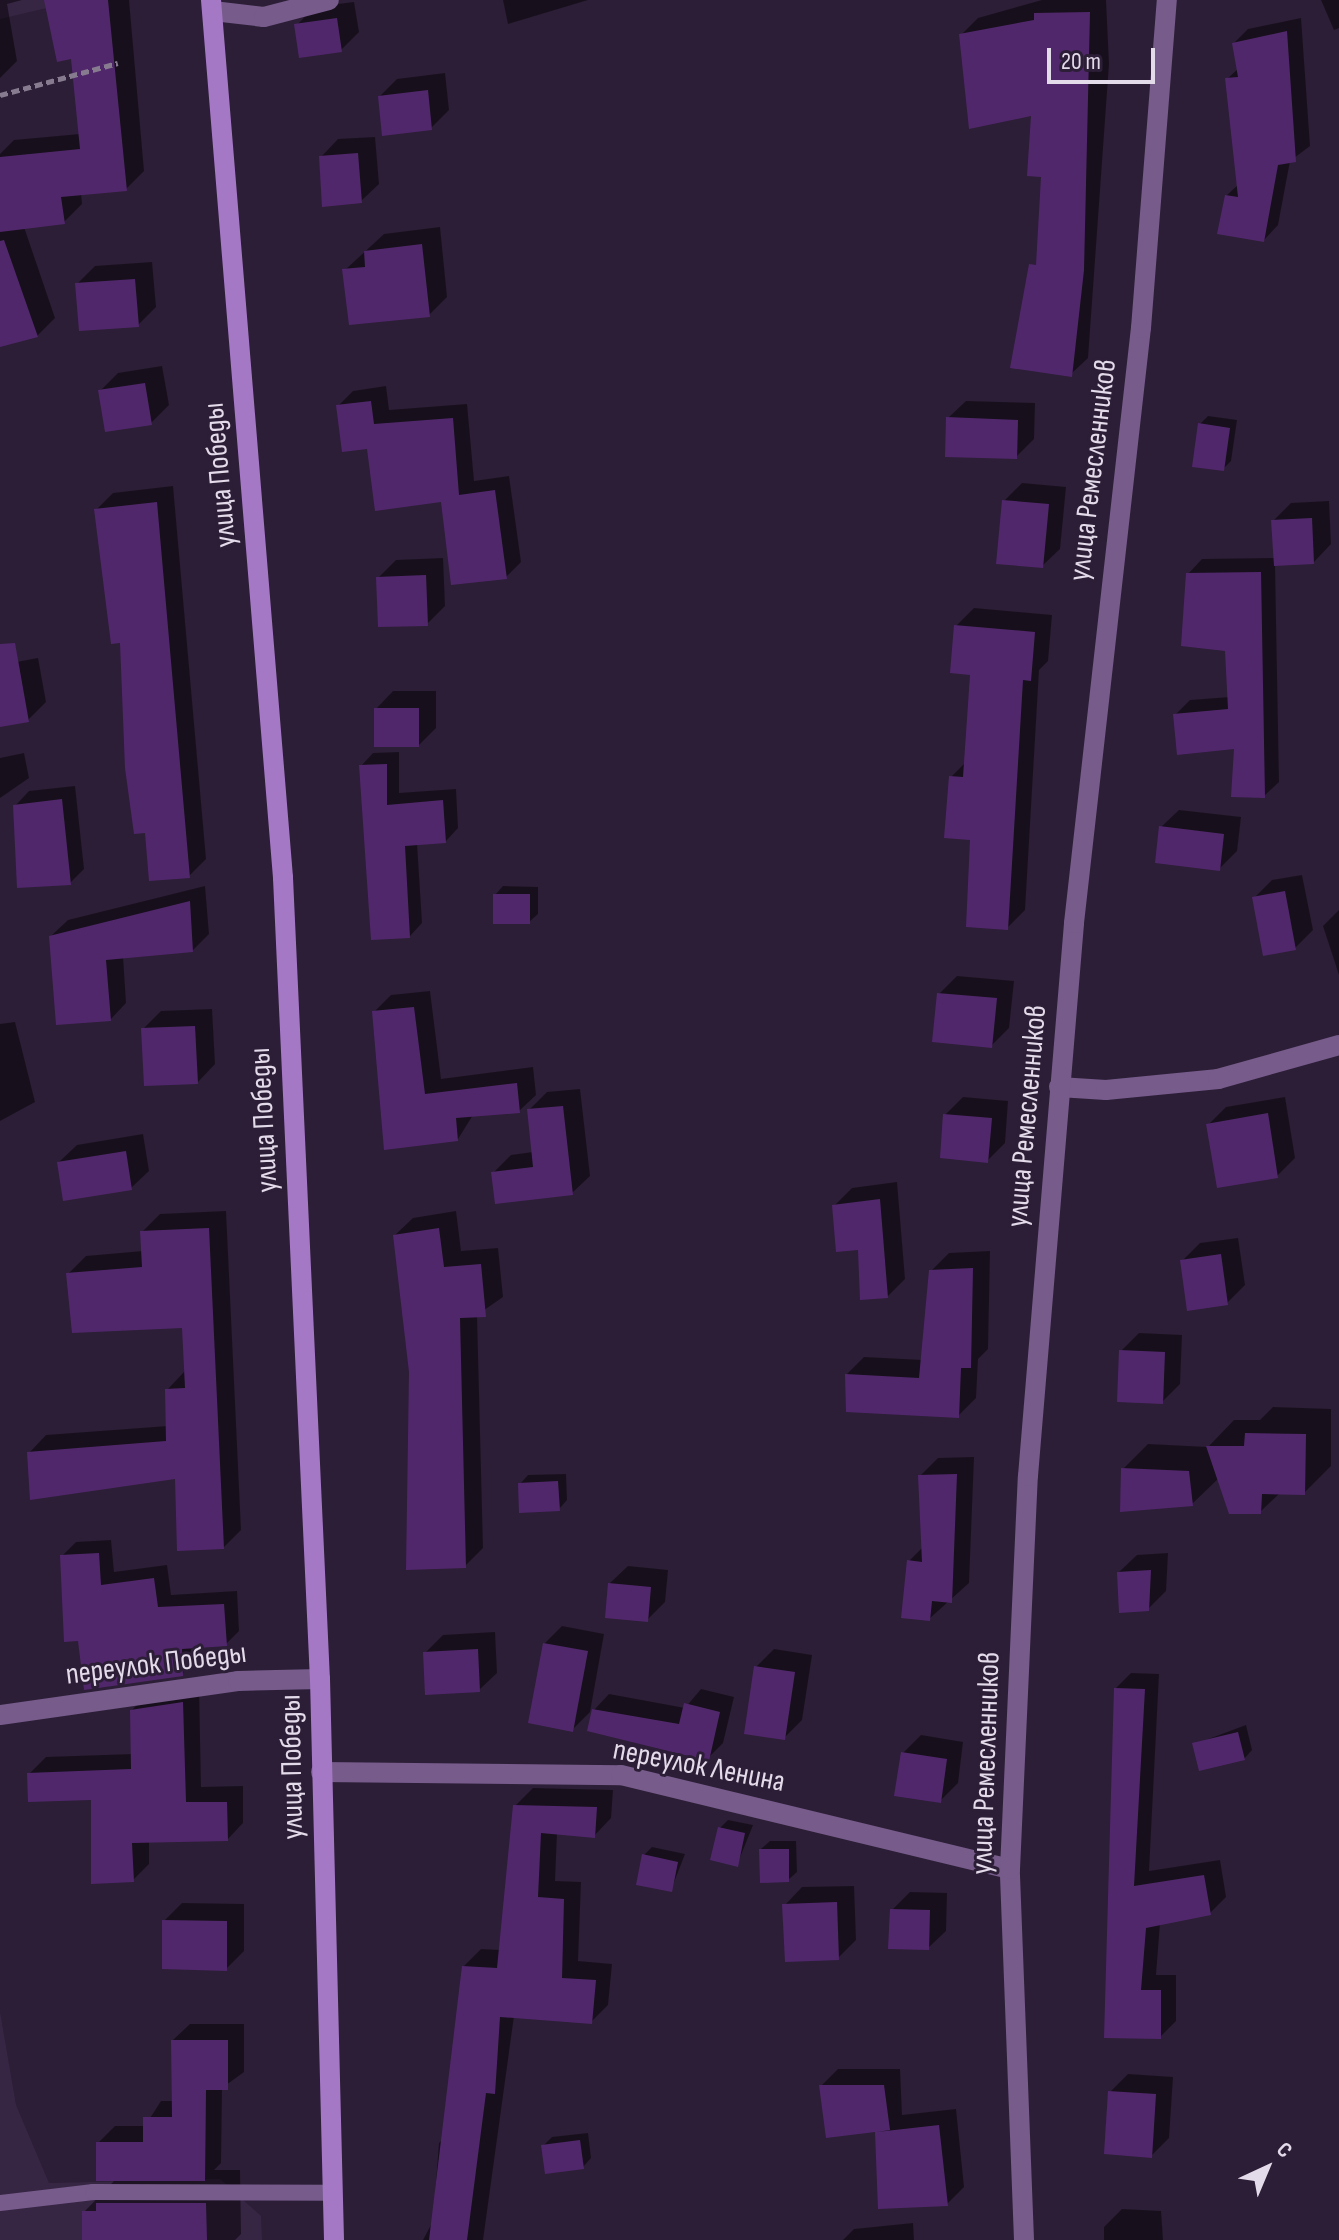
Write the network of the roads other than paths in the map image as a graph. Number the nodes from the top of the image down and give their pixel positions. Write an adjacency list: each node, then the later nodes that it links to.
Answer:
1 (329, 0): 3 (street)
2 (1167, 0): 5 (street, улица Ремесленников)
3 (212, 5): 6 (main road, улица Победы)
4 (1339, 1045): 5 (street)
5 (1059, 1087): 9 (street, улица Ремесленников)
6 (320, 1679): 7 (street, переулок Победы); 8 (main road, улица Победы)
7 (0, 1715)
8 (321, 1772): 9 (street, переулок Ленина); 10 (main road, улица Победы)
9 (1010, 1869): 13 (street, улица Ремесленников)
10 (333, 2193): 11 (lane); 12 (main road, улица Победы)
11 (0, 2203)
12 (334, 2240)
13 (1024, 2240)

